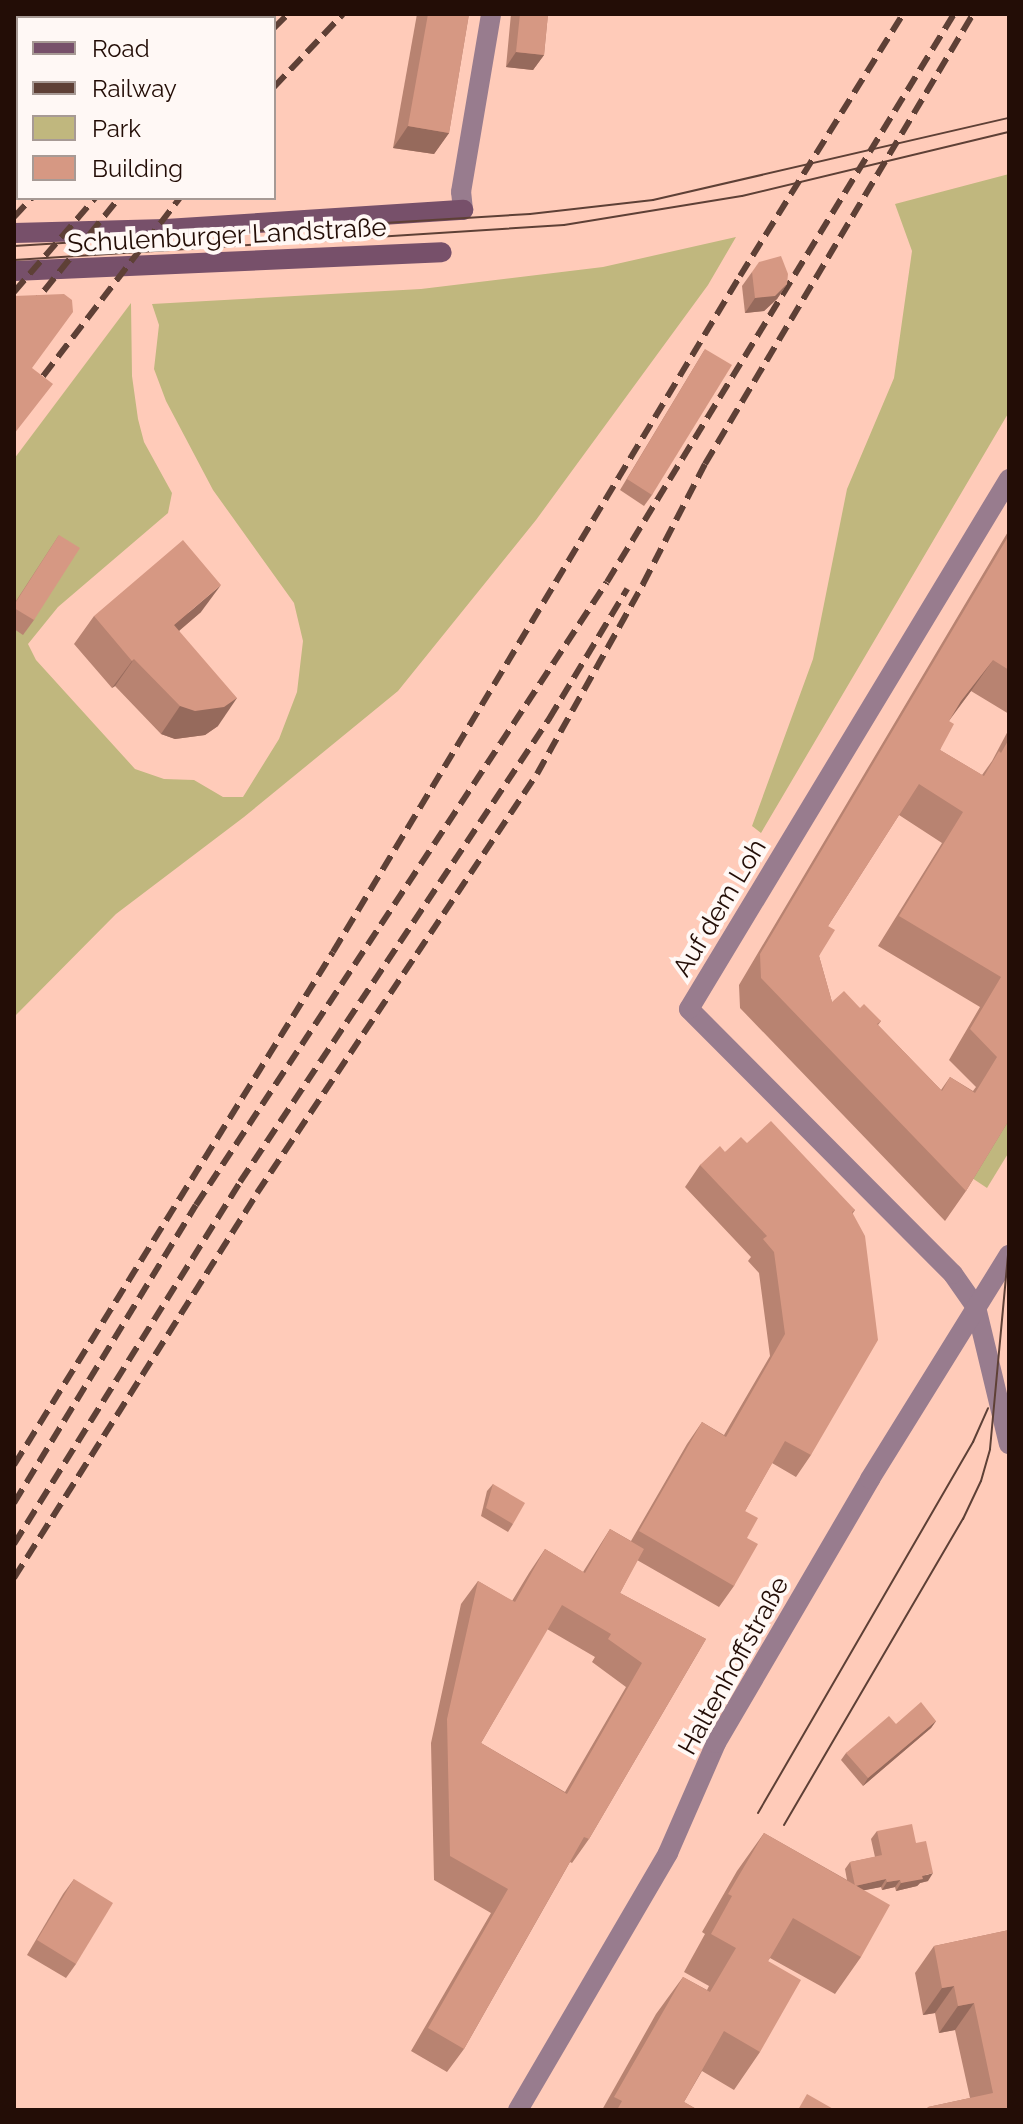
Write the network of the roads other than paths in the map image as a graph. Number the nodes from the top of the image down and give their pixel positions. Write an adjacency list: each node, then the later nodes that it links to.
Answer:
1 (491, 14): 2 (street)
2 (463, 210): 3 (main road, Schulenburger Landstraße)
3 (14, 233)
4 (442, 252): 5 (main road, Schulenburger Landstraße)
5 (14, 271)
6 (1009, 479): 8 (street, Auf dem Loh)
7 (1009, 1255): 8 (street, Haltenhoffstraße)
8 (976, 1307): 9 (street); 10 (street, Haltenhoffstraße)
9 (1009, 1444)
10 (518, 2110)

